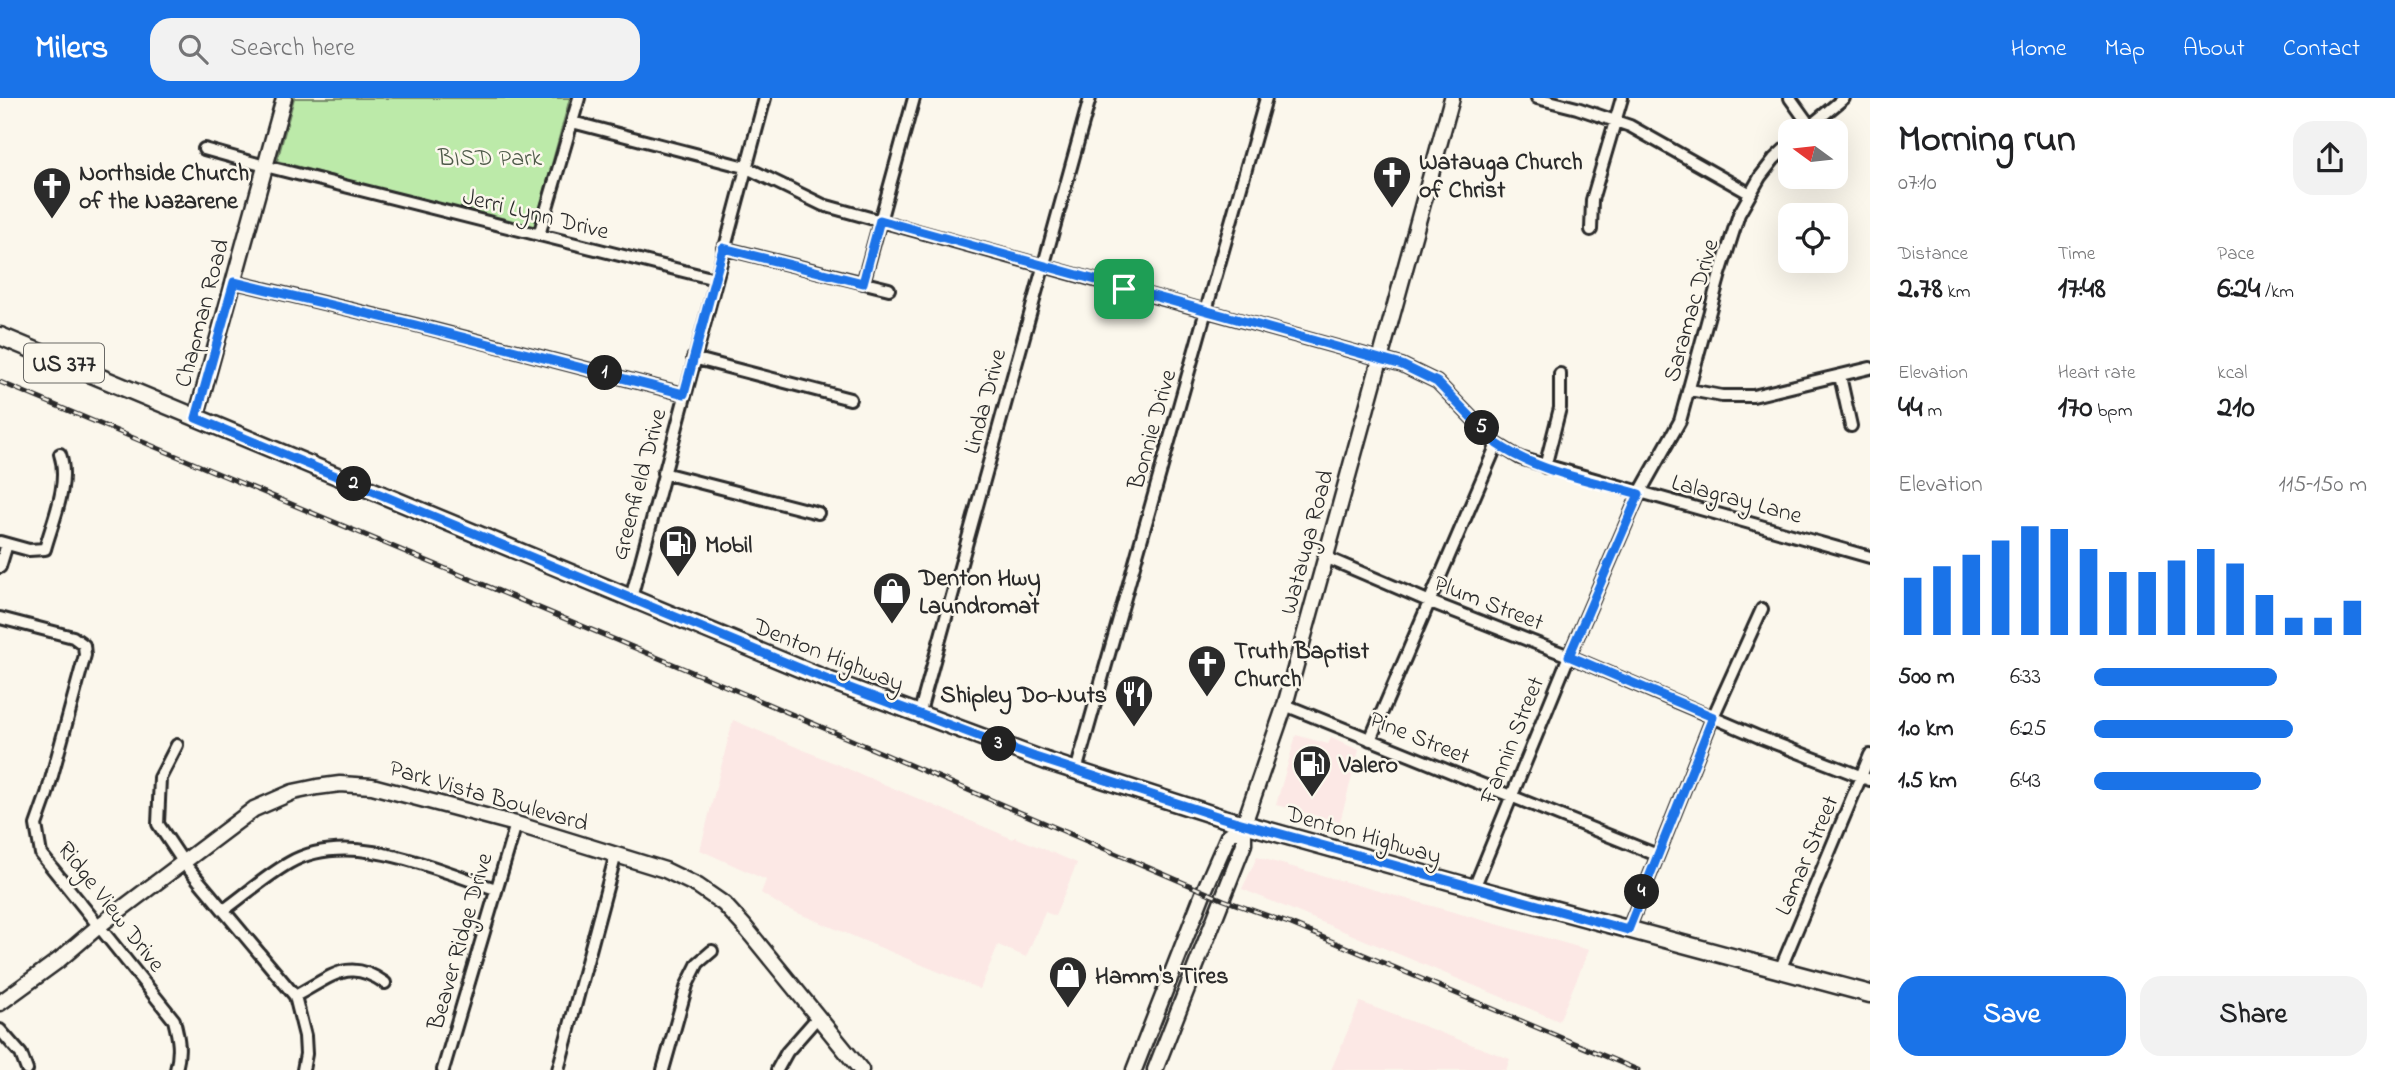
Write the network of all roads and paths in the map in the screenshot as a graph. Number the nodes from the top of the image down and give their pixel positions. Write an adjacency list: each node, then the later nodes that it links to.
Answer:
1 (284, 98): 18 (street, Chapman Road)
2 (579, 98): 15 (street)
3 (765, 98): 19 (street, Greenfield Drive)
4 (914, 98): 21 (street)
5 (1090, 98): 25 (street, Linda Drive)
6 (1266, 98): 30 (street, Bonnie Drive)
7 (1452, 98): 33 (street, Watauga Road)
8 (1537, 98): 14 (street)
9 (1622, 98): 14 (street)
10 (1790, 98): 12 (street)
11 (1844, 98): 13 (street)
12 (1802, 119)
13 (1819, 119)
14 (1615, 120): 20 (street); 22 (street)
15 (572, 122): 19 (street, Lalagray Lane); 23 (street)
16 (204, 149): 18 (street, Jerri Lynn Drive)
17 (1778, 155): 20 (street, Saramac Drive)
18 (265, 166): 23 (street, Jerri Lynn Drive); 27 (street, Chapman Road)
19 (745, 167): 21 (street, Lalagray Lane); 24 (street, Greenfield Drive)
20 (1749, 194): 37 (street, Saramac Drive)
21 (880, 220): 25 (street, Lalagray Lane); 28 (street)
22 (1591, 230)
23 (539, 235): 26 (street, Jerri Lynn Drive)
24 (723, 248): 26 (street, Greenfield Drive); 28 (street)
25 (1042, 267): 30 (street, Lalagray Lane); 58 (street, Linda Drive)
26 (715, 279): 32 (street, Greenfield Drive)
27 (234, 282): 38 (street); 40 (street, Chapman Road)
28 (863, 283): 29 (street)
29 (889, 289)
30 (1206, 311): 33 (street, Lalagray Lane); 63 (street, Bonnie Drive)
31 (0, 336): 40 (main road, Denton Highway / US 377)
32 (693, 358): 38 (street, Greenfield Drive); 39 (street)
33 (1380, 358): 42 (street, Lalagray Lane); 50 (street, Watauga Road)
34 (1870, 368): 36 (street)
35 (1560, 374): 44 (street)
36 (1840, 376): 37 (street); 41 (street)
37 (1690, 390): 46 (street, Saramac Drive)
38 (684, 394): 45 (street, Greenfield Drive)
39 (850, 399)
40 (196, 418): 52 (main road, Denton Highway / US 377)
41 (1851, 426)
42 (1497, 444): 44 (street, Lalagray Lane); 53 (street)
43 (60, 454): 48 (street)
44 (1545, 467): 46 (street, Lalagray Lane)
45 (663, 472): 47 (street); 52 (street, Greenfield Drive)
46 (1639, 494): 49 (street, Lalagray Lane); 56 (street, Fannin Street)
47 (818, 513)
48 (3, 543): 51 (street)
49 (1870, 556)
50 (1325, 557): 53 (street, Plum Street); 57 (street, Watauga Road)
51 (0, 567)
52 (631, 598): 58 (main road, Denton Highway / US 377)
53 (1428, 601): 56 (street, Plum Street); 60 (street)
54 (1762, 608): 59 (street)
55 (0, 618): 74 (street, Ridge View Drive)
56 (1569, 656): 59 (street, Plum Street); 65 (street, Fannin Street)
57 (1285, 705): 60 (street, Pine Street); 67 (street, Watauga Road)
58 (919, 715): 63 (main road, Denton Highway / US 377)
59 (1713, 717): 64 (street, Plum Street); 69 (street)
60 (1370, 740): 65 (street, Pine Street)
61 (177, 745): 70 (street)
62 (1870, 755): 64 (street, Lamar Street)
63 (1076, 771): 67 (main road, Denton Highway / US 377)
64 (1866, 778): 77 (street, Lamar Street)
65 (1511, 796): 69 (street, Pine Street); 71 (street, Fannin Street)
66 (516, 824): 68 (street, Park Vista Boulevard); 70 (street, Park Vista Boulevard); 72 (street, Beaver Ridge Drive)
67 (1244, 824): 71 (main road, Denton Highway / US 377); 92 (street); 93 (street, Watauga Road)
68 (616, 853): 82 (street, Park Vista Boulevard); 88 (street)
69 (1657, 855): 75 (street)
70 (184, 863): 73 (street); 74 (street, Park Vista Boulevard)
71 (1474, 888): 75 (main road, Denton Highway / US 377)
72 (496, 889): 73 (street); 87 (street, Beaver Ridge Drive)
73 (224, 911): 80 (street)
74 (100, 925): 81 (street, Park Vista Boulevard); 85 (street, Ridge View Drive)
75 (1628, 930): 77 (main road, Denton Highway / US 377)
76 (712, 951): 89 (street)
77 (1780, 970): 79 (main road, Denton Highway / US 377)
78 (385, 983): 80 (street)
79 (1870, 994)
80 (295, 996): 86 (street)
81 (0, 1003)
82 (817, 1018): 90 (street); 91 (street, Park Vista Boulevard)
83 (0, 1030): 84 (street)
84 (27, 1070)
85 (176, 1070)
86 (303, 1070)
87 (443, 1070)
88 (558, 1070)
89 (663, 1070)
90 (777, 1070)
91 (861, 1070)
92 (1134, 1070)
93 (1155, 1070)

